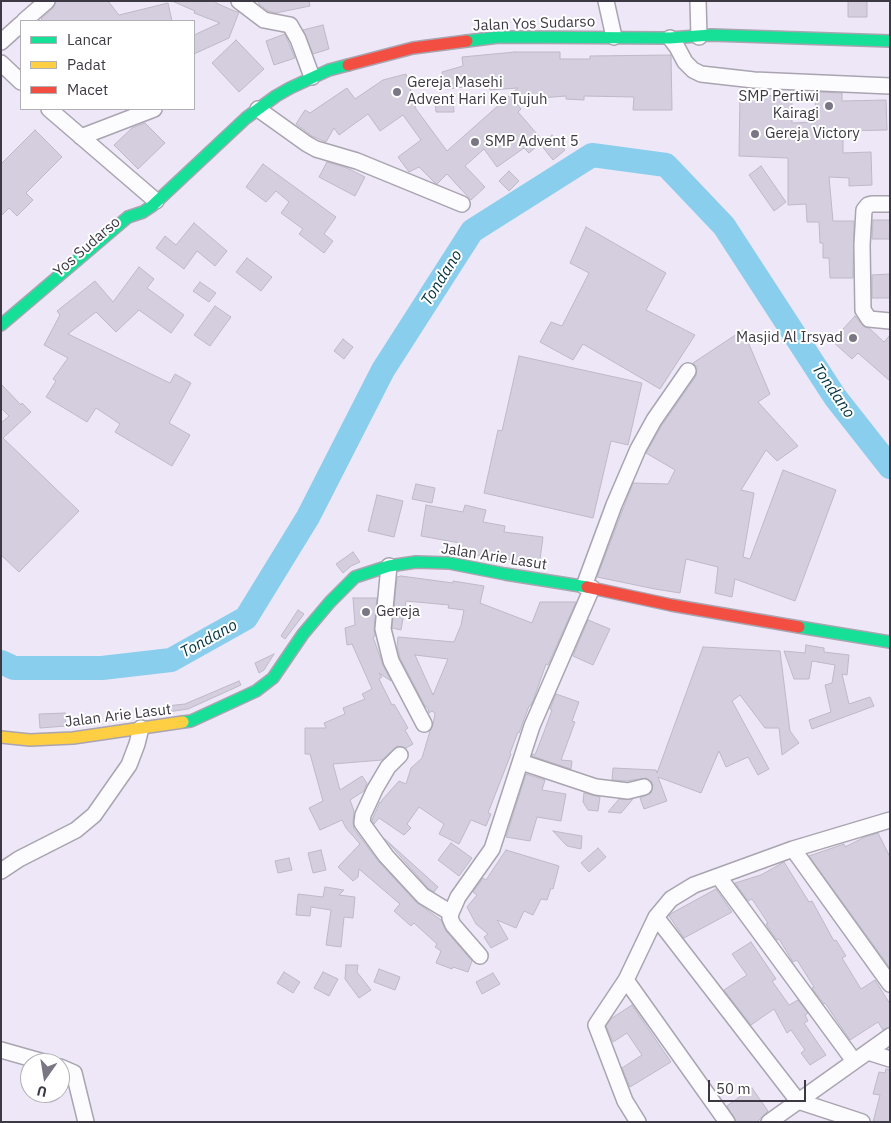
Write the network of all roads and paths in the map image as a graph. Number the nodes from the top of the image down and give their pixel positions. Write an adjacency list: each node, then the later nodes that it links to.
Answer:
1 (47, 1): 5 (street)
2 (239, 1): 13 (street)
3 (606, 1): 7 (street)
4 (698, 1): 8 (street)
5 (25, 20)
6 (20, 25): 11 (street)
7 (614, 37): 9 (main road, Jalan Yos Sudarso); 13 (main road, Jalan Yos Sudarso)
8 (699, 37): 9 (main road, Jalan Yos Sudarso); 10 (main road, Jalan Yos Sudarso)
9 (670, 38): 15 (street)
10 (890, 41)
11 (1, 42)
12 (1, 63): 14 (street)
13 (312, 76): 16 (main road, Jalan Yos Sudarso)
14 (20, 81)
15 (890, 86)
16 (258, 109): 20 (main road, Jalan Yos Sudarso); 21 (street)
17 (50, 110): 19 (street)
18 (151, 110): 19 (street)
19 (81, 137): 20 (street)
20 (156, 201): 23 (main road, Jalan Yos Sudarso)
21 (462, 204)
22 (890, 204): 25 (street)
23 (143, 212): 24 (main road, Yos Sudarso); 26 (main road, Yos Sudarso)
24 (136, 226)
25 (890, 321)
26 (1, 324)
27 (688, 372): 29 (street)
28 (389, 566): 29 (main road, Jalan Arie Lasut); 31 (street); 32 (main road, Jalan Arie Lasut)
29 (588, 587): 30 (main road, Jalan Arie Lasut); 35 (street)
30 (890, 642)
31 (424, 724)
32 (141, 728): 33 (main road, Jalan Arie Lasut); 39 (street)
33 (1, 737)
34 (400, 755): 41 (street)
35 (521, 762): 36 (street); 41 (street)
36 (644, 787)
37 (889, 822): 38 (street)
38 (793, 849): 40 (street); 45 (street)
39 (1, 871)
40 (719, 877): 42 (street); 51 (street)
41 (450, 913): 43 (street)
42 (656, 917): 44 (street); 53 (street)
43 (480, 956)
44 (626, 980): 55 (street); 56 (street)
45 (890, 984)
46 (890, 1036): 48 (street)
47 (1, 1050): 49 (street)
48 (868, 1052): 50 (street); 51 (street)
49 (20, 1055)
50 (890, 1059)
51 (854, 1061): 53 (street)
52 (70, 1071): 54 (street)
53 (798, 1101): 57 (street); 58 (street)
54 (86, 1122)
55 (638, 1122)
56 (727, 1122)
57 (769, 1122)
58 (862, 1122)

